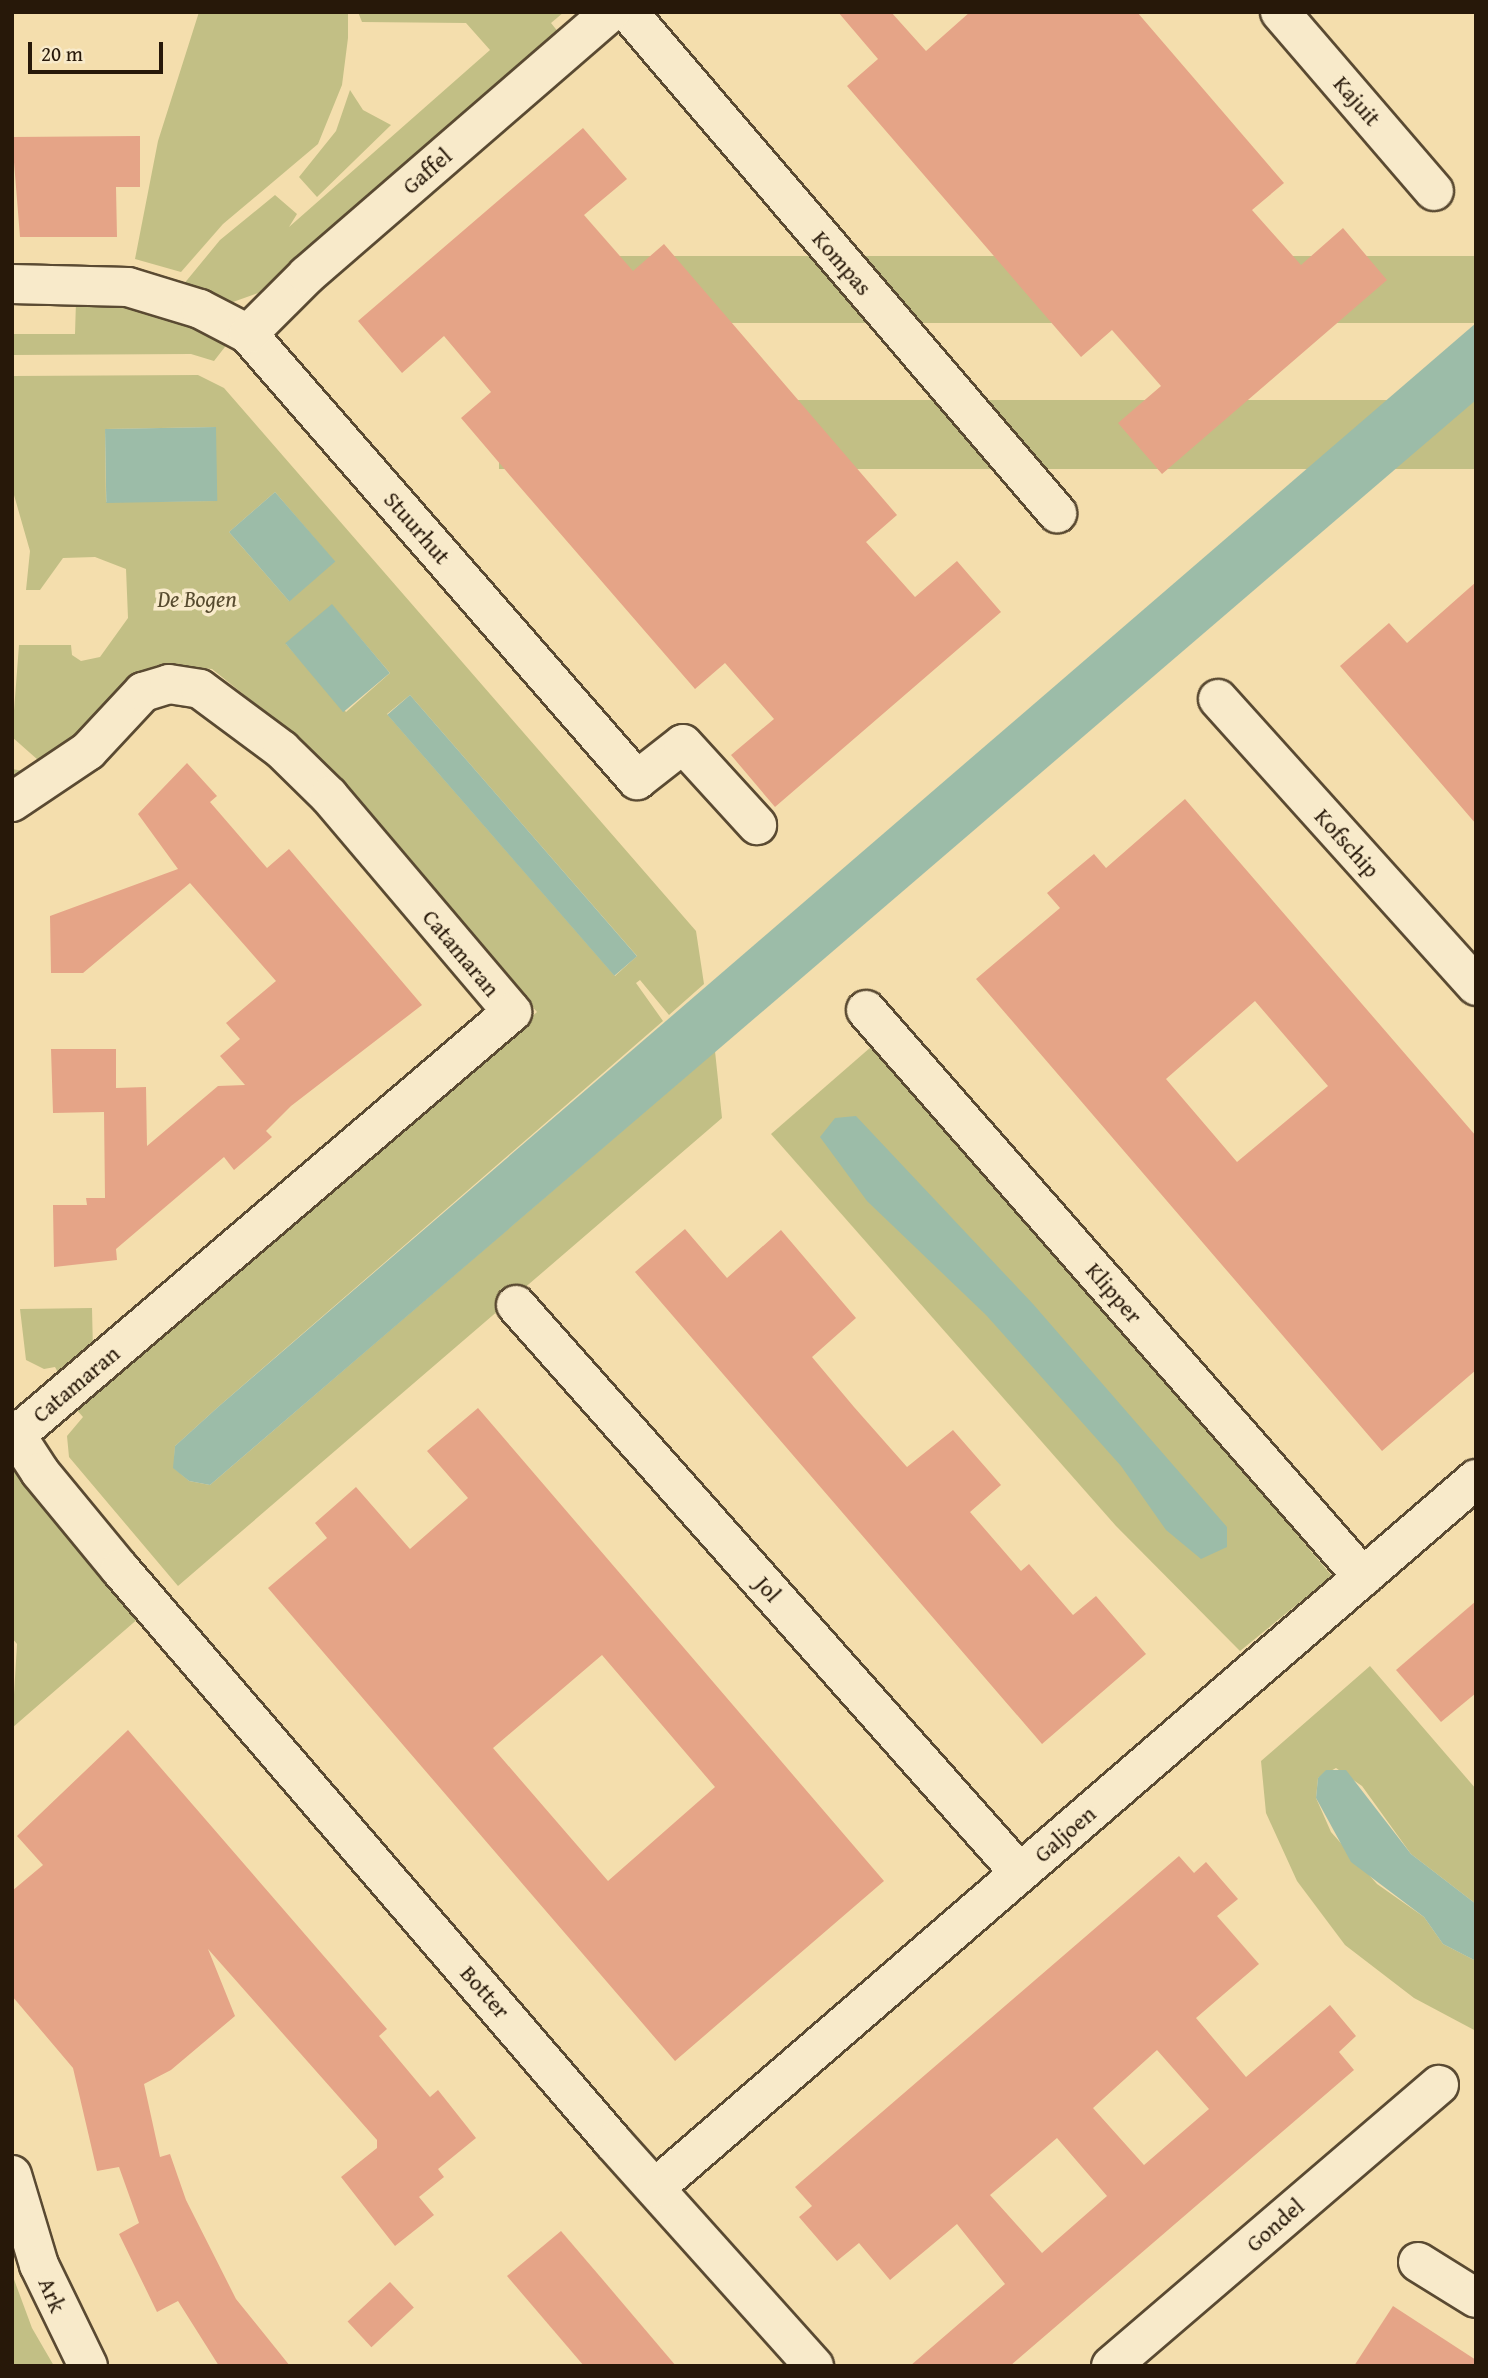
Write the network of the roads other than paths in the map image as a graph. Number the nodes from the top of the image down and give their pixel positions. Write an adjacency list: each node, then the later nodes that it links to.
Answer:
1 (611, 12): 6 (street, Gaffel)
2 (628, 12): 7 (street, Kompas)
3 (1280, 12): 4 (street, Kajuit)
4 (1434, 191)
5 (12, 284): 6 (street, Stuurhut)
6 (248, 334): 10 (street, Stuurhut)
7 (1057, 513)
8 (1218, 699): 11 (street, Kofschip)
9 (12, 802): 14 (street, Catamaran)
10 (757, 825)
11 (1476, 986)
12 (866, 1010): 16 (street, Klipper)
13 (516, 1305): 18 (street, Jol)
14 (14, 1432): 17 (street, Catamaran)
15 (1476, 1479): 16 (street, Galjoen)
16 (1363, 1577): 18 (street, Galjoen)
17 (160, 1615): 21 (street, Botter)
18 (1020, 1873): 21 (street, Galjoen)
19 (1439, 2085): 27 (street, Gondel)
20 (12, 2175): 22 (street, Ark)
21 (655, 2188): 26 (street, Botter)
22 (18, 2223): 25 (street, Ark)
23 (1418, 2262): 24 (street)
24 (1476, 2298)
25 (88, 2366)
26 (814, 2366)
27 (1111, 2366)

